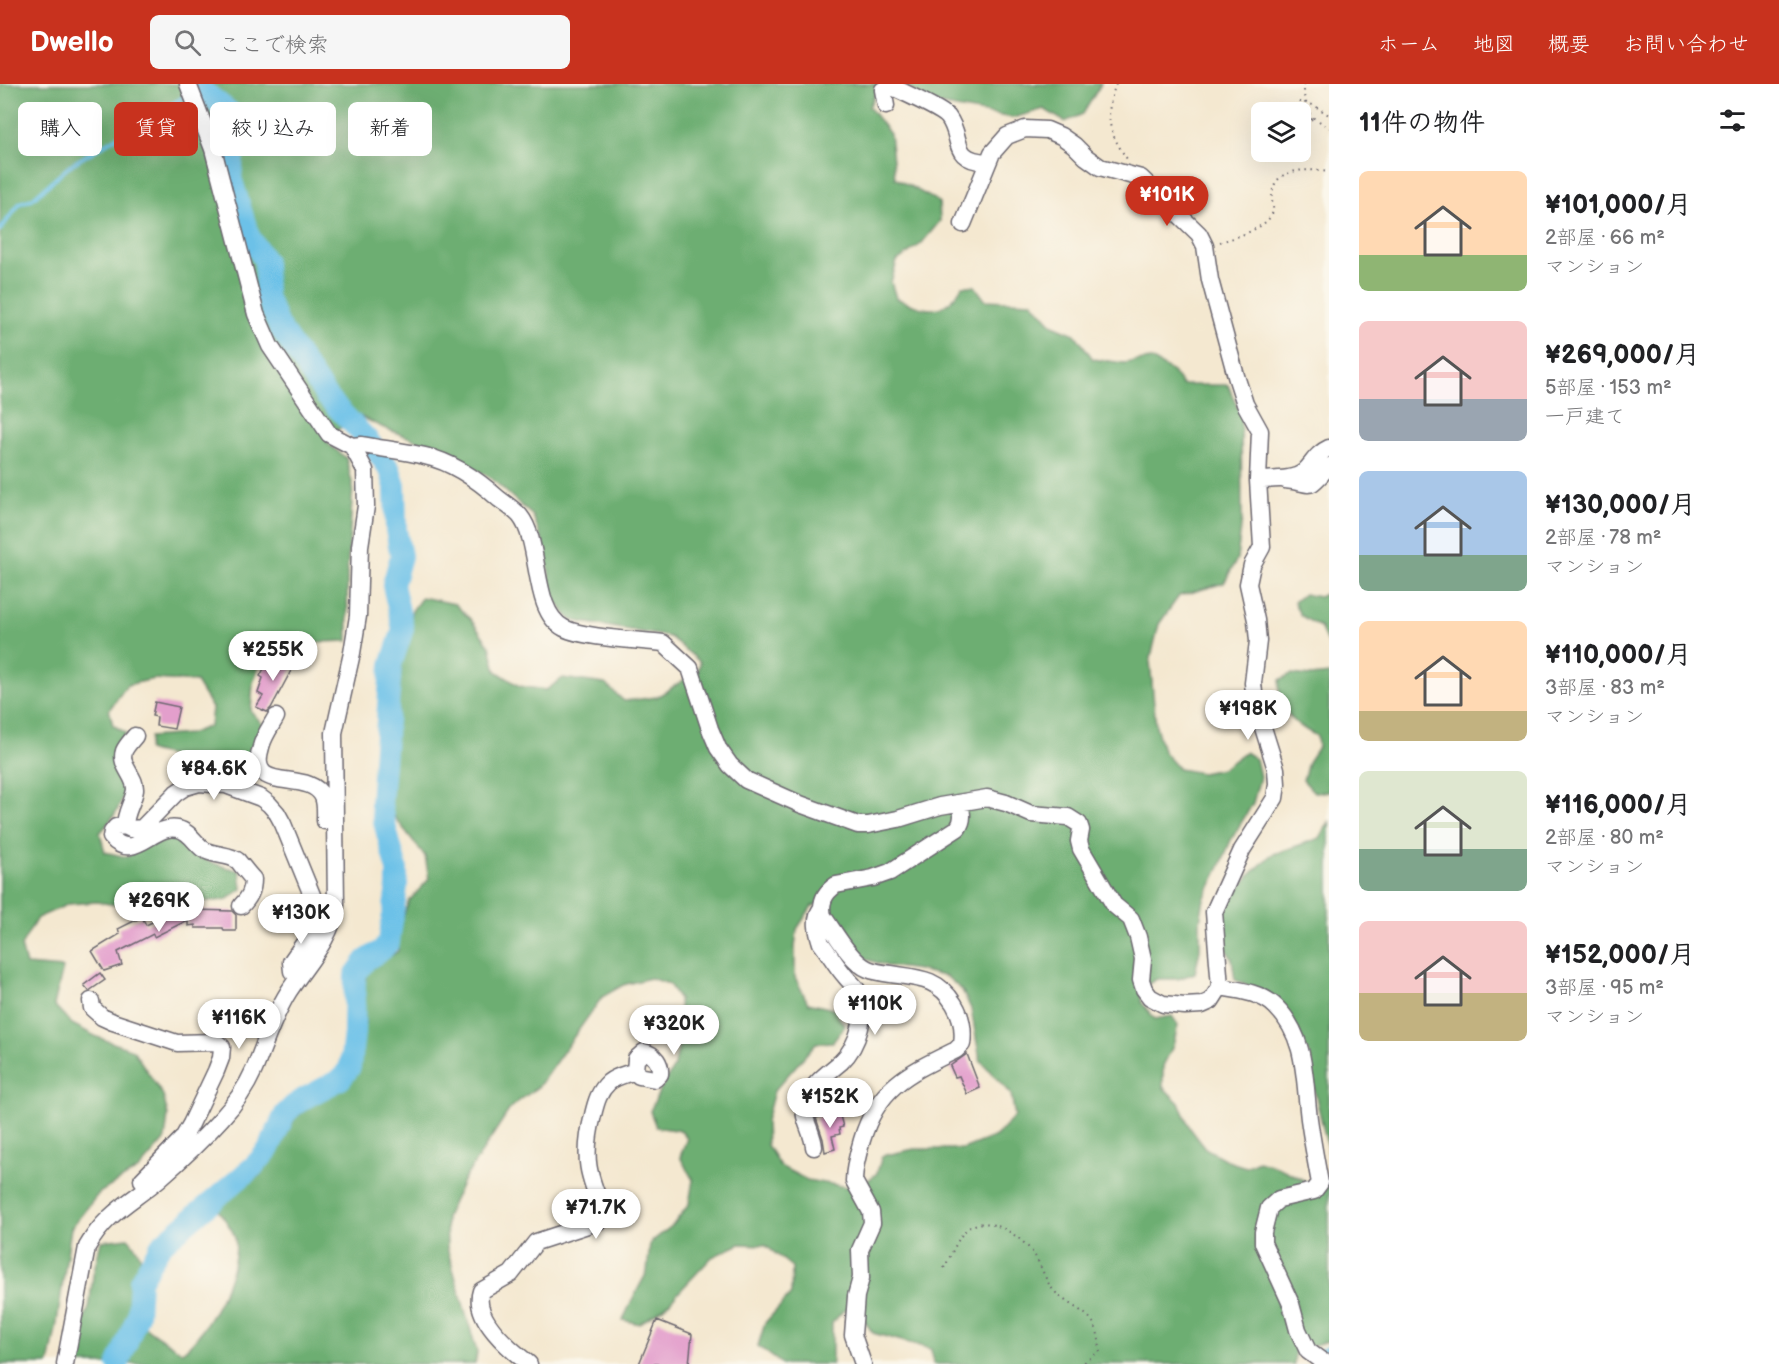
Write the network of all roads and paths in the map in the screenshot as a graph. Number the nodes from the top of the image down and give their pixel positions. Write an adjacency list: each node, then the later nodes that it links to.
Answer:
1 (188, 84): 17 (street)
2 (1116, 84): 14 (path)
3 (1304, 84): 4 (path)
4 (1305, 102)
5 (1311, 105): 7 (path)
6 (886, 106): 12 (street)
7 (1329, 115)
8 (1311, 116): 10 (path)
9 (1311, 118): 10 (path)
10 (1318, 121): 11 (path)
11 (1329, 128)
12 (987, 162): 14 (street); 15 (street)
13 (1329, 172): 16 (path)
14 (1137, 176): 16 (street)
15 (963, 224)
16 (1205, 246): 21 (street)
17 (352, 446): 24 (street); 26 (street)
18 (1329, 448): 20 (street)
19 (1329, 466): 20 (street)
20 (1275, 478): 21 (street)
21 (1258, 480): 30 (street)
22 (276, 717): 26 (street)
23 (135, 736): 25 (street)
24 (960, 803): 28 (street); 30 (street)
25 (125, 826): 27 (street); 29 (street)
26 (335, 839): 29 (street)
27 (241, 906)
28 (821, 909): 33 (street); 40 (street)
29 (300, 975): 34 (street)
30 (1220, 987): 36 (street)
31 (90, 1001): 34 (street)
32 (635, 1071): 39 (street)
33 (814, 1147)
34 (149, 1186): 38 (street)
35 (945, 1268): 41 (path)
36 (1306, 1357): 37 (street)
37 (1329, 1363)
38 (65, 1364)
39 (529, 1364)
40 (863, 1364)
41 (1082, 1364)

